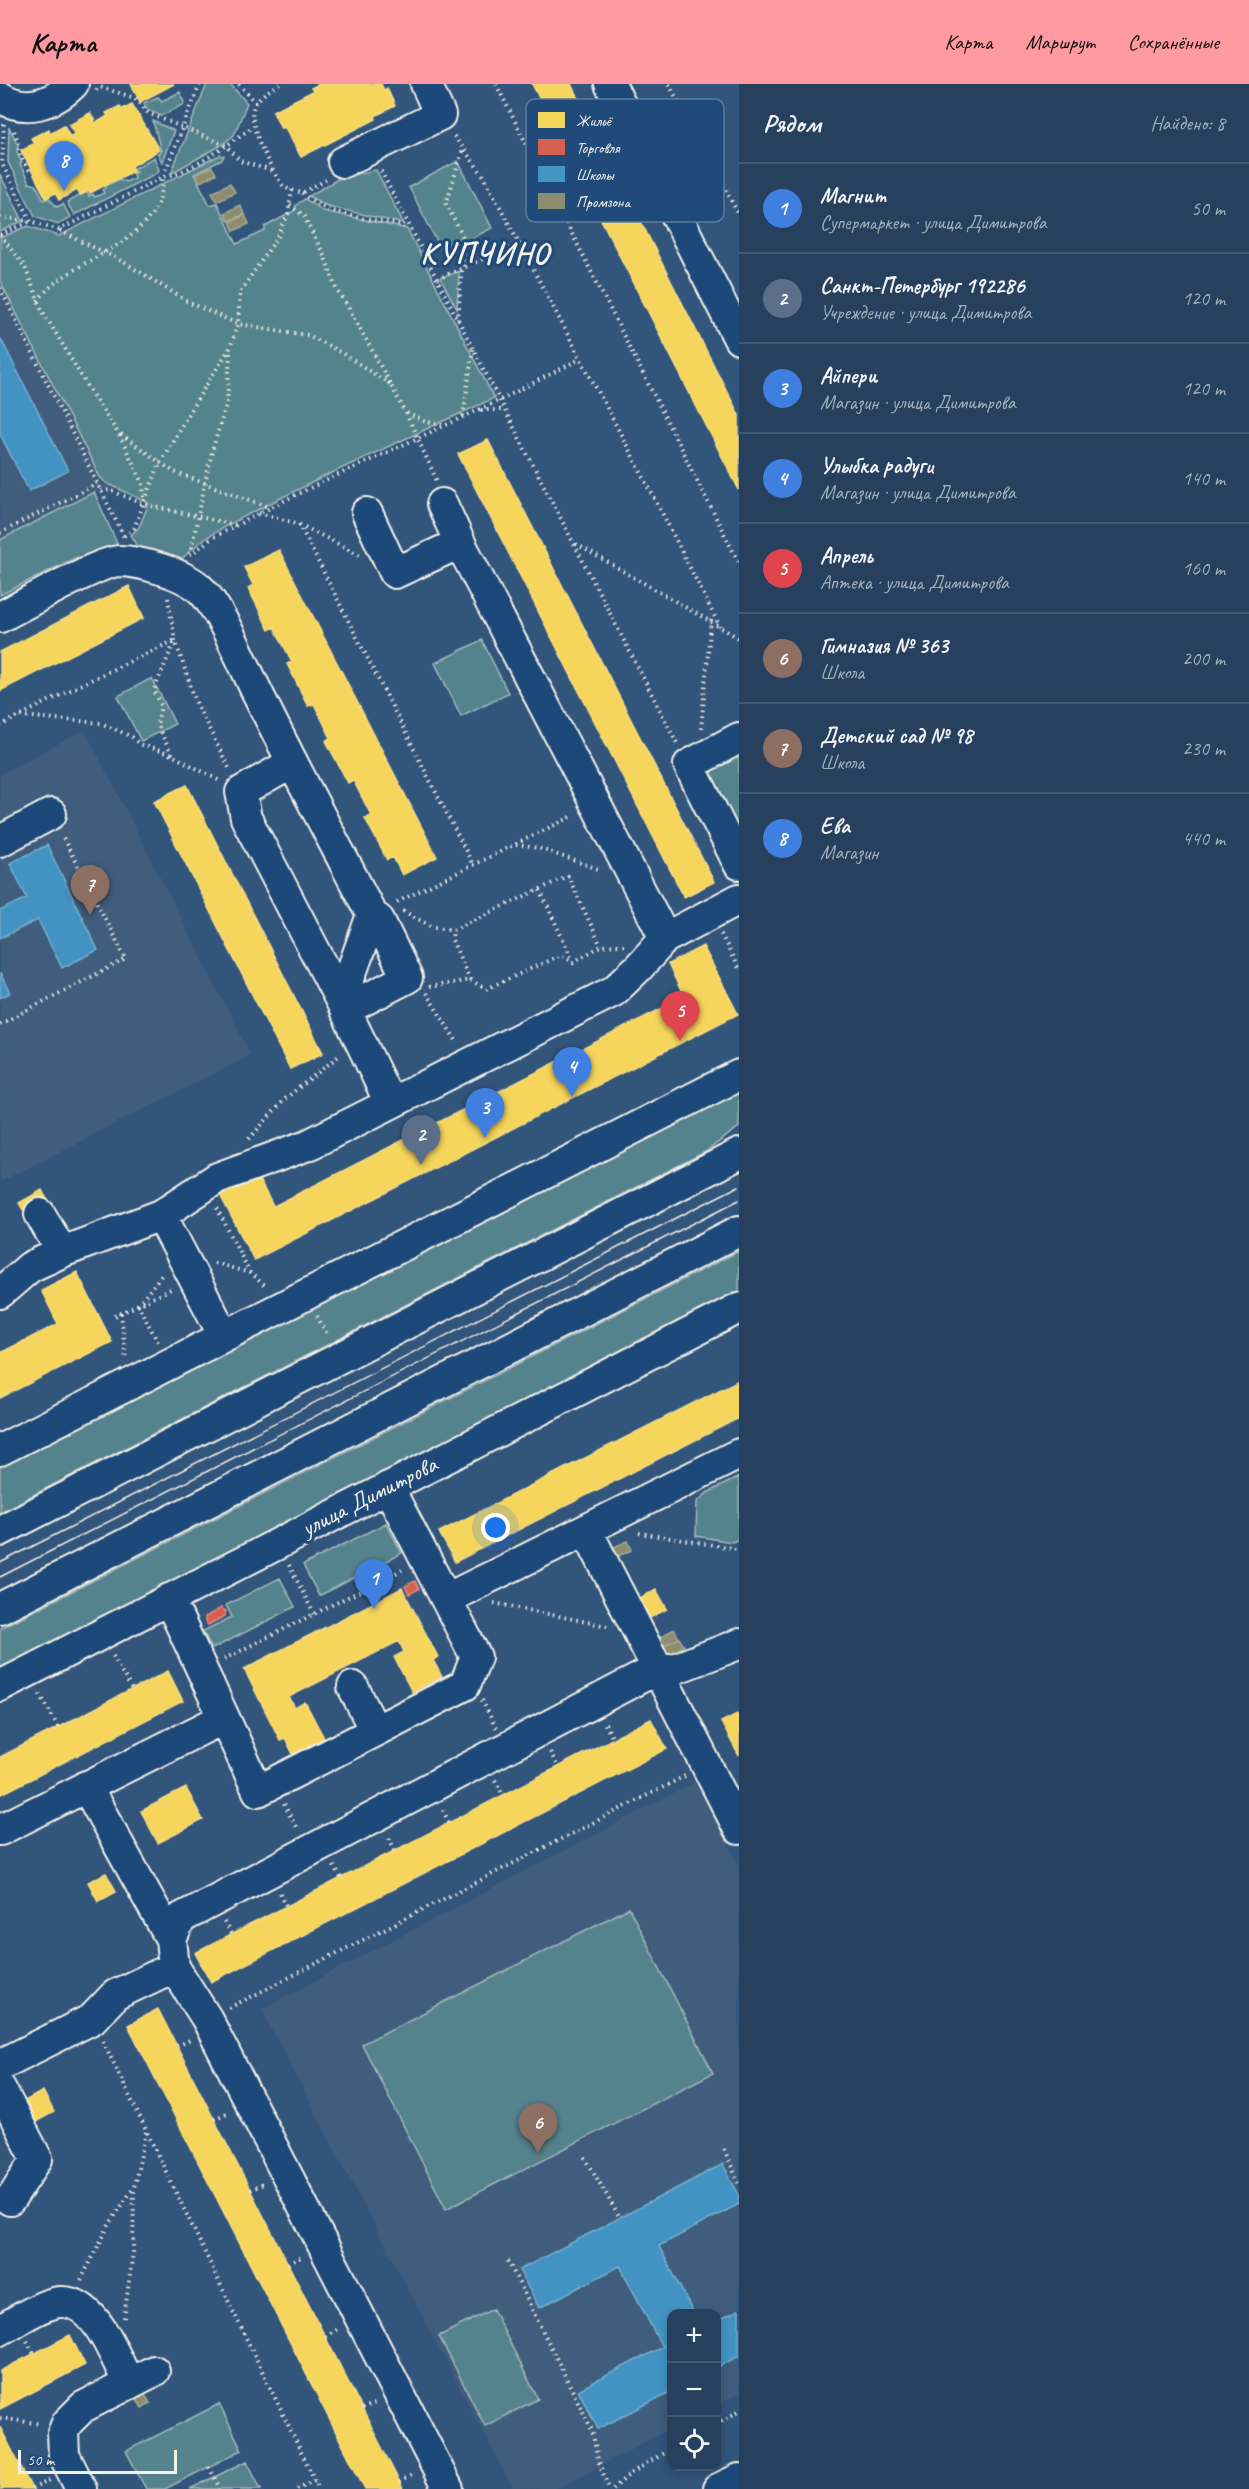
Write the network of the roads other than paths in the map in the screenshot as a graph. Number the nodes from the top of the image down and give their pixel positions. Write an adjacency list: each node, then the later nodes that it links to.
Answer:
1 (426, 84): 6 (street)
2 (610, 84): 4 (street)
3 (87, 86): 5 (street)
4 (618, 99)
5 (2, 105)
6 (335, 170)
7 (680, 222): 8 (street)
8 (739, 339)
9 (442, 504): 11 (street)
10 (366, 513): 11 (street)
11 (460, 543): 20 (street)
12 (0, 617): 14 (street)
13 (739, 738): 17 (street)
14 (292, 763): 19 (street); 21 (street)
15 (51, 814): 16 (street)
16 (0, 840)
17 (739, 864)
18 (739, 899): 20 (street)
19 (372, 915): 21 (street); 21 (street)
20 (665, 938): 23 (street)
21 (343, 1006): 23 (street)
22 (739, 1076): 31 (street)
23 (390, 1103): 26 (street)
24 (739, 1154): 35 (street)
25 (40, 1214): 28 (street)
26 (161, 1215): 28 (street); 31 (street)
27 (739, 1231): 39 (street)
28 (62, 1252): 29 (street)
29 (0, 1293)
30 (739, 1308): 34 (street, улица Димитрова)
31 (224, 1336): 32 (street)
32 (0, 1450)
33 (739, 1454): 36 (street)
34 (388, 1487): 37 (street); 38 (street, улица Димитрова)
35 (0, 1531)
36 (587, 1531): 37 (street); 41 (street)
37 (450, 1597): 45 (street)
38 (169, 1599): 42 (street, улица Димитрова); 44 (street)
39 (0, 1608)
40 (739, 1644): 41 (street)
41 (657, 1669): 47 (street); 49 (street)
42 (0, 1686)
43 (353, 1687): 45 (street)
44 (224, 1718): 45 (street); 46 (street)
45 (375, 1731)
46 (86, 1786): 48 (street); 49 (street)
47 (739, 1829)
48 (0, 1830)
49 (172, 1953): 50 (street); 56 (street)
50 (0, 2065)
51 (0, 2088): 52 (street)
52 (10, 2200)
53 (0, 2330): 55 (street)
54 (739, 2479): 57 (street)
55 (81, 2489)
56 (448, 2489)
57 (718, 2489)

